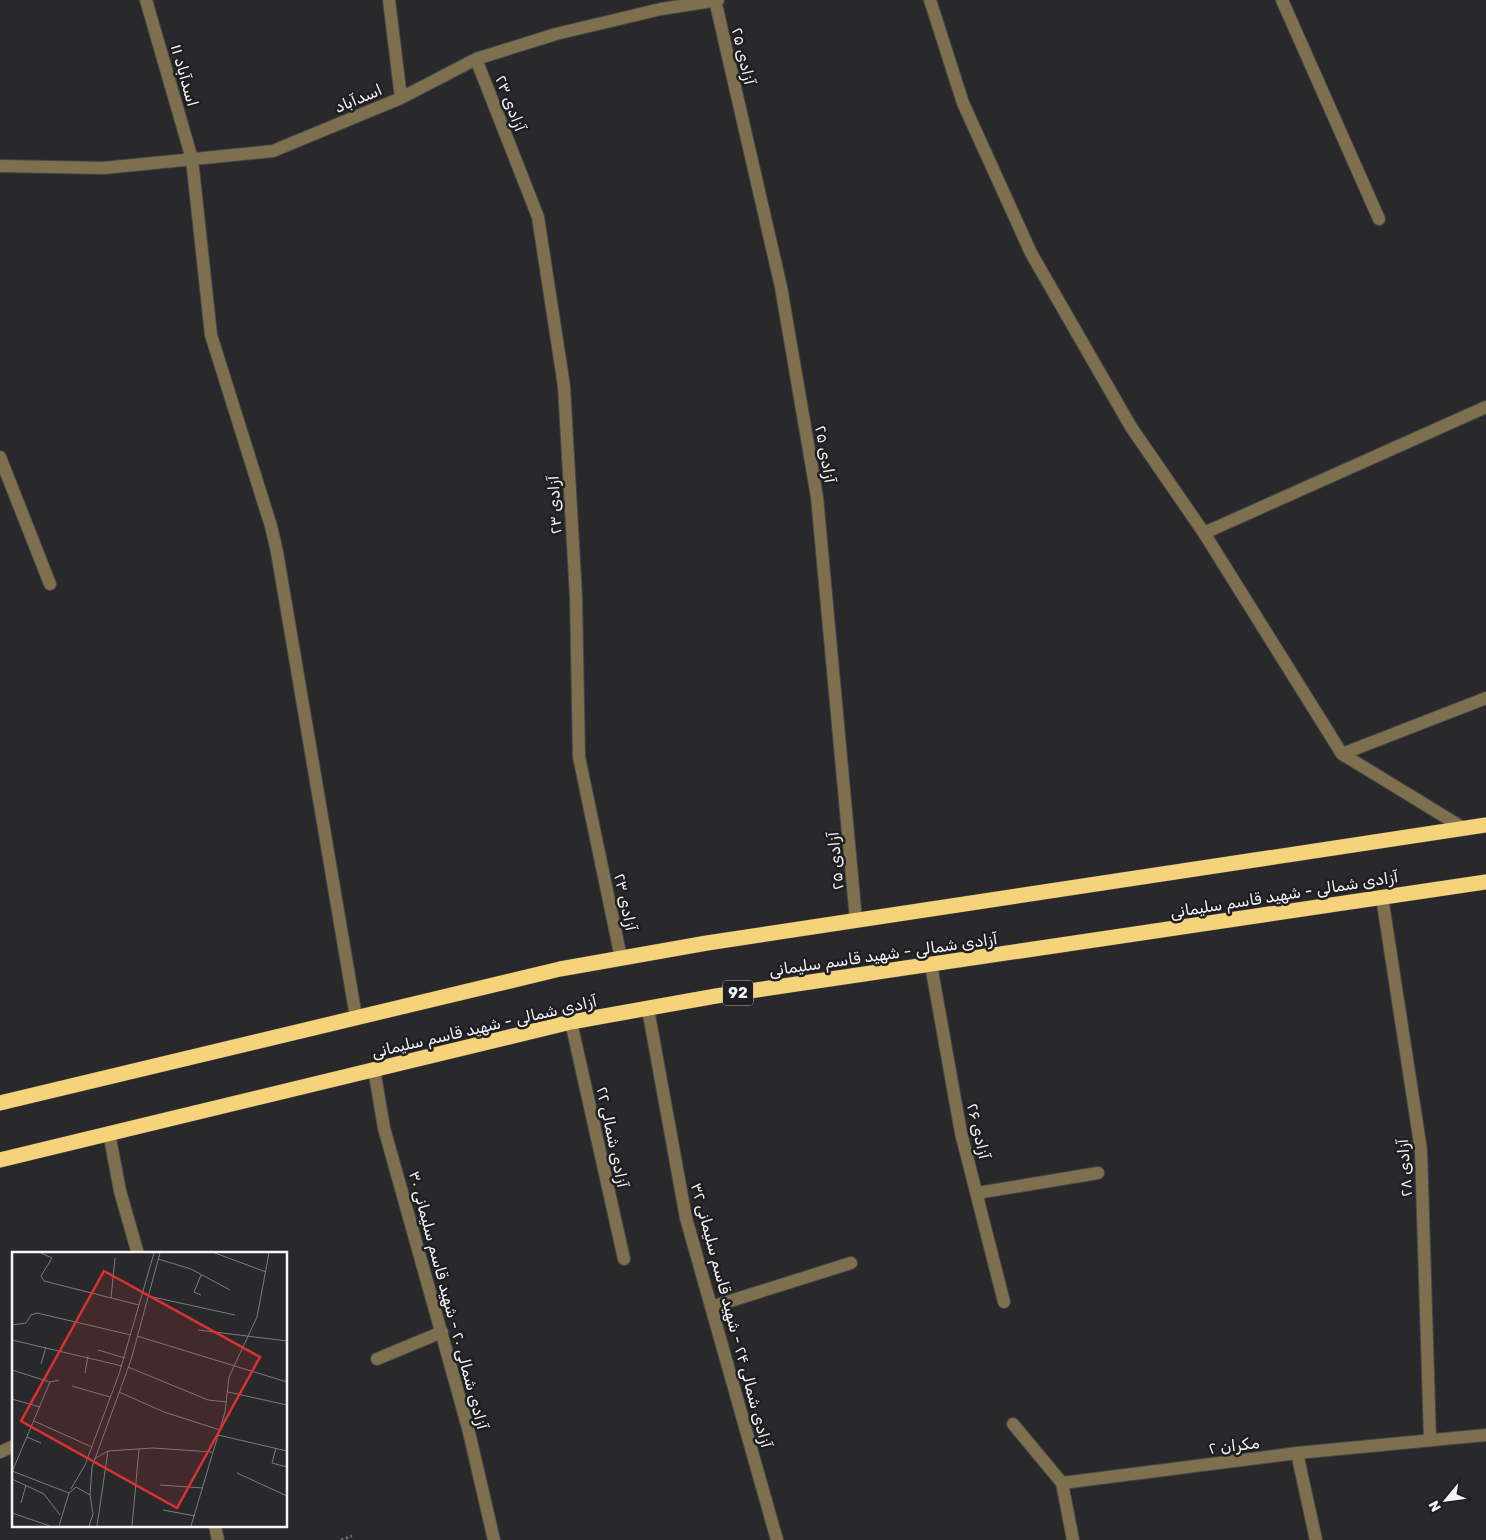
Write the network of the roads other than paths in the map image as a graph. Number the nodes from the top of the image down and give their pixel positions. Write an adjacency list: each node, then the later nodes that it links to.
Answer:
1 (146, 0): 8 (street, اسدآباد ۱۱)
2 (389, 0): 7 (street)
3 (716, 0): 6 (street, اسدآباد); 21 (street, آزادی ۲۵)
4 (930, 0): 13 (street)
5 (1282, 0): 10 (street)
6 (476, 59): 7 (street, اسدآباد); 22 (street, آزادی ۲۳)
7 (400, 98): 8 (street, اسدآباد)
8 (192, 159): 9 (street, اسدآباد); 25 (street, اسدآباد ۱۱)
9 (0, 166)
10 (1380, 220)
11 (1486, 407): 13 (street)
12 (0, 457): 14 (street)
13 (1204, 533): 16 (street)
14 (50, 584)
15 (1486, 698): 16 (street)
16 (1342, 754): 18 (street)
17 (1486, 825): 18 (highway)
18 (1465, 829): 21 (highway)
19 (1486, 882): 20 (highway, آزادی شمالی - شهید قاسم سلیمانی / 92)
20 (1382, 897): 23 (highway, آزادی شمالی - شهید قاسم سلیمانی / 92); 42 (street, آزادی ۲۸)
21 (856, 920): 22 (highway)
22 (621, 958): 25 (highway)
23 (930, 965): 24 (highway, آزادی شمالی - شهید قاسم سلیمانی / 92); 32 (street, آزادی ۲۶)
24 (648, 1008): 26 (highway, آزادی شمالی - شهید قاسم سلیمانی / 92); 37 (street, آزادی شمالی ۲۴ - شهید قاسم سلیمانی ۳۲)
25 (356, 1017): 28 (highway)
26 (571, 1022): 27 (highway, آزادی شمالی - شهید قاسم سلیمانی / 92); 34 (street, آزادی شمالی ۲۲)
27 (374, 1070): 29 (highway, آزادی شمالی - شهید قاسم سلیمانی / 92); 38 (street, آزادی شمالی ۲۰ - شهید قاسم سلیمانی ۳۰)
28 (0, 1102)
29 (109, 1133): 30 (highway, آزادی شمالی - شهید قاسم سلیمانی / 92); 33 (street)
30 (0, 1160)
31 (1098, 1173): 32 (street)
32 (977, 1193): 36 (street, آزادی ۲۶)
33 (137, 1252)
34 (624, 1259)
35 (851, 1262): 37 (street)
36 (1004, 1302)
37 (711, 1307): 48 (street, آزادی شمالی ۲۴ - شهید قاسم سلیمانی ۳۲)
38 (442, 1332): 39 (street); 47 (street, آزادی شمالی ۲۰ - شهید قاسم سلیمانی ۳۰)
39 (377, 1360)
40 (1013, 1424): 46 (street)
41 (1486, 1435): 42 (street, مکران ۲)
42 (1430, 1439): 45 (street, مکران ۲)
43 (12, 1447): 44 (street)
44 (0, 1452)
45 (1297, 1453): 46 (street, مکران ۲); 50 (street)
46 (1062, 1483): 49 (street)
47 (494, 1540)
48 (777, 1540)
49 (1073, 1540)
50 (1316, 1540)

